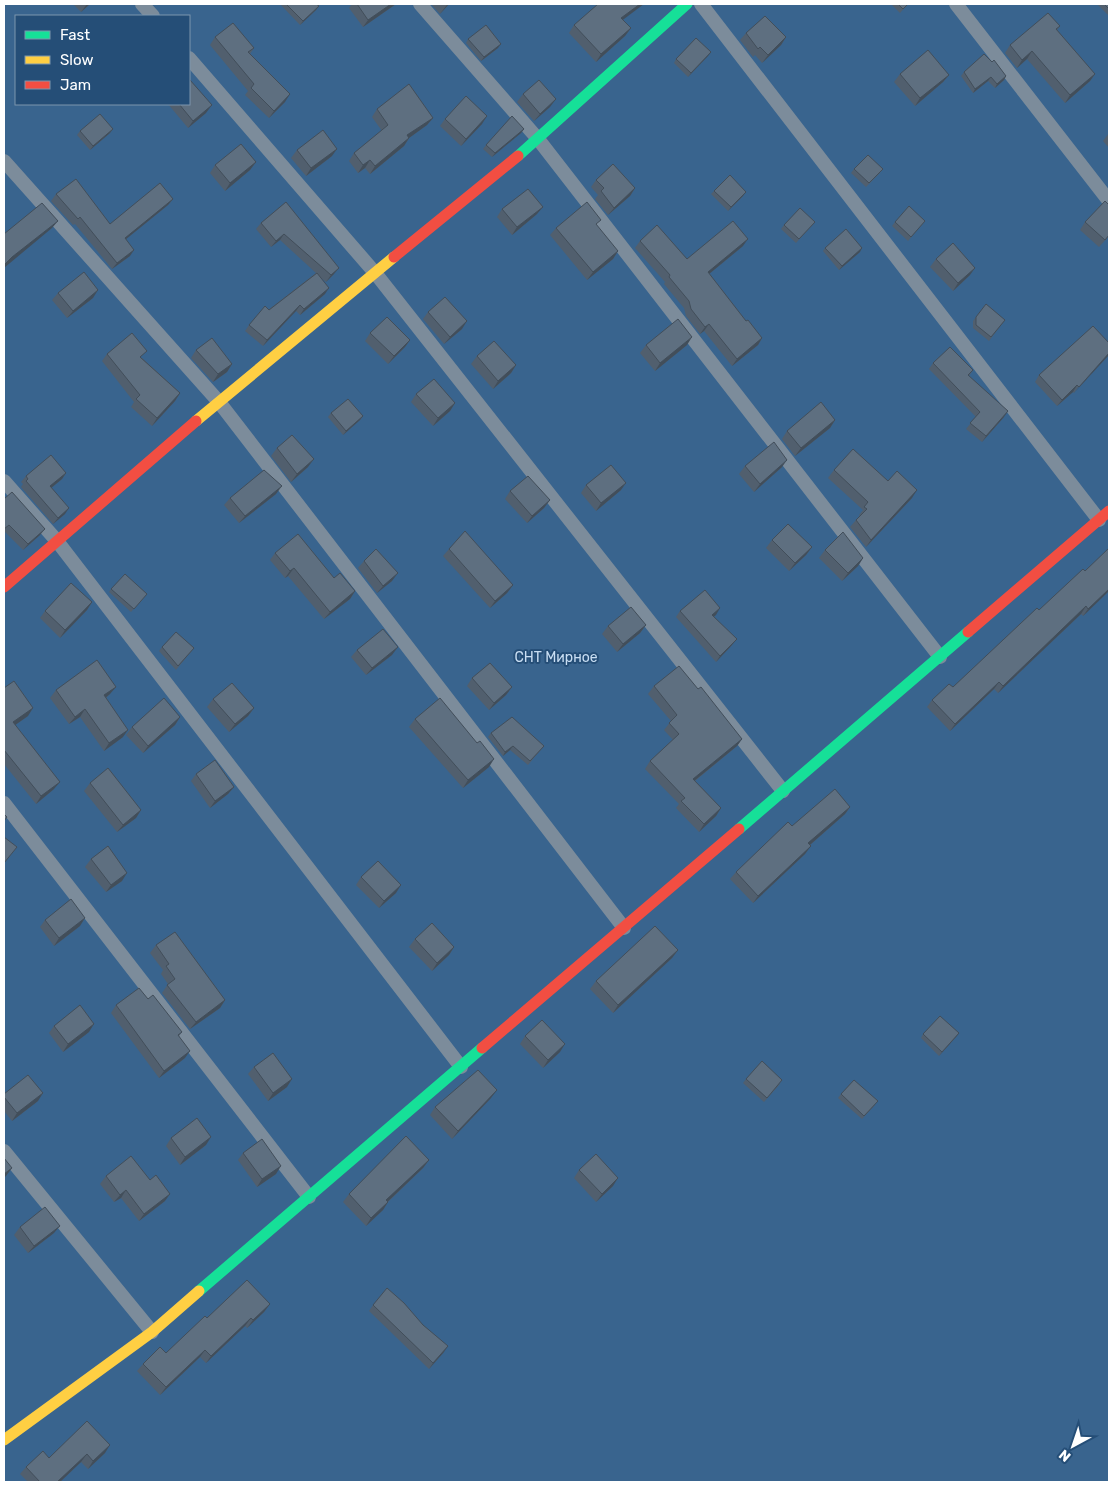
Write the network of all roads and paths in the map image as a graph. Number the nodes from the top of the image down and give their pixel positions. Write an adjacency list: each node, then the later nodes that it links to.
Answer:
1 (142, 4): 6 (lane)
2 (420, 4): 8 (lane)
3 (687, 4): 8 (street)
4 (701, 4): 14 (lane)
5 (956, 4): 10 (lane)
6 (152, 15)
7 (190, 59): 11 (lane)
8 (538, 139): 11 (street); 17 (lane)
9 (4, 161): 12 (lane)
10 (1109, 201)
11 (376, 274): 12 (street); 18 (lane)
12 (219, 402): 15 (street); 20 (lane)
13 (4, 481): 15 (lane)
14 (1104, 516): 17 (street)
15 (57, 541): 16 (street); 21 (lane)
16 (4, 587)
17 (940, 657): 18 (street)
18 (783, 791): 20 (street)
19 (4, 803): 23 (lane)
20 (624, 928): 21 (street)
21 (461, 1067): 23 (street)
22 (4, 1151): 24 (lane)
23 (310, 1197): 24 (street)
24 (152, 1332): 25 (street)
25 (4, 1440)

